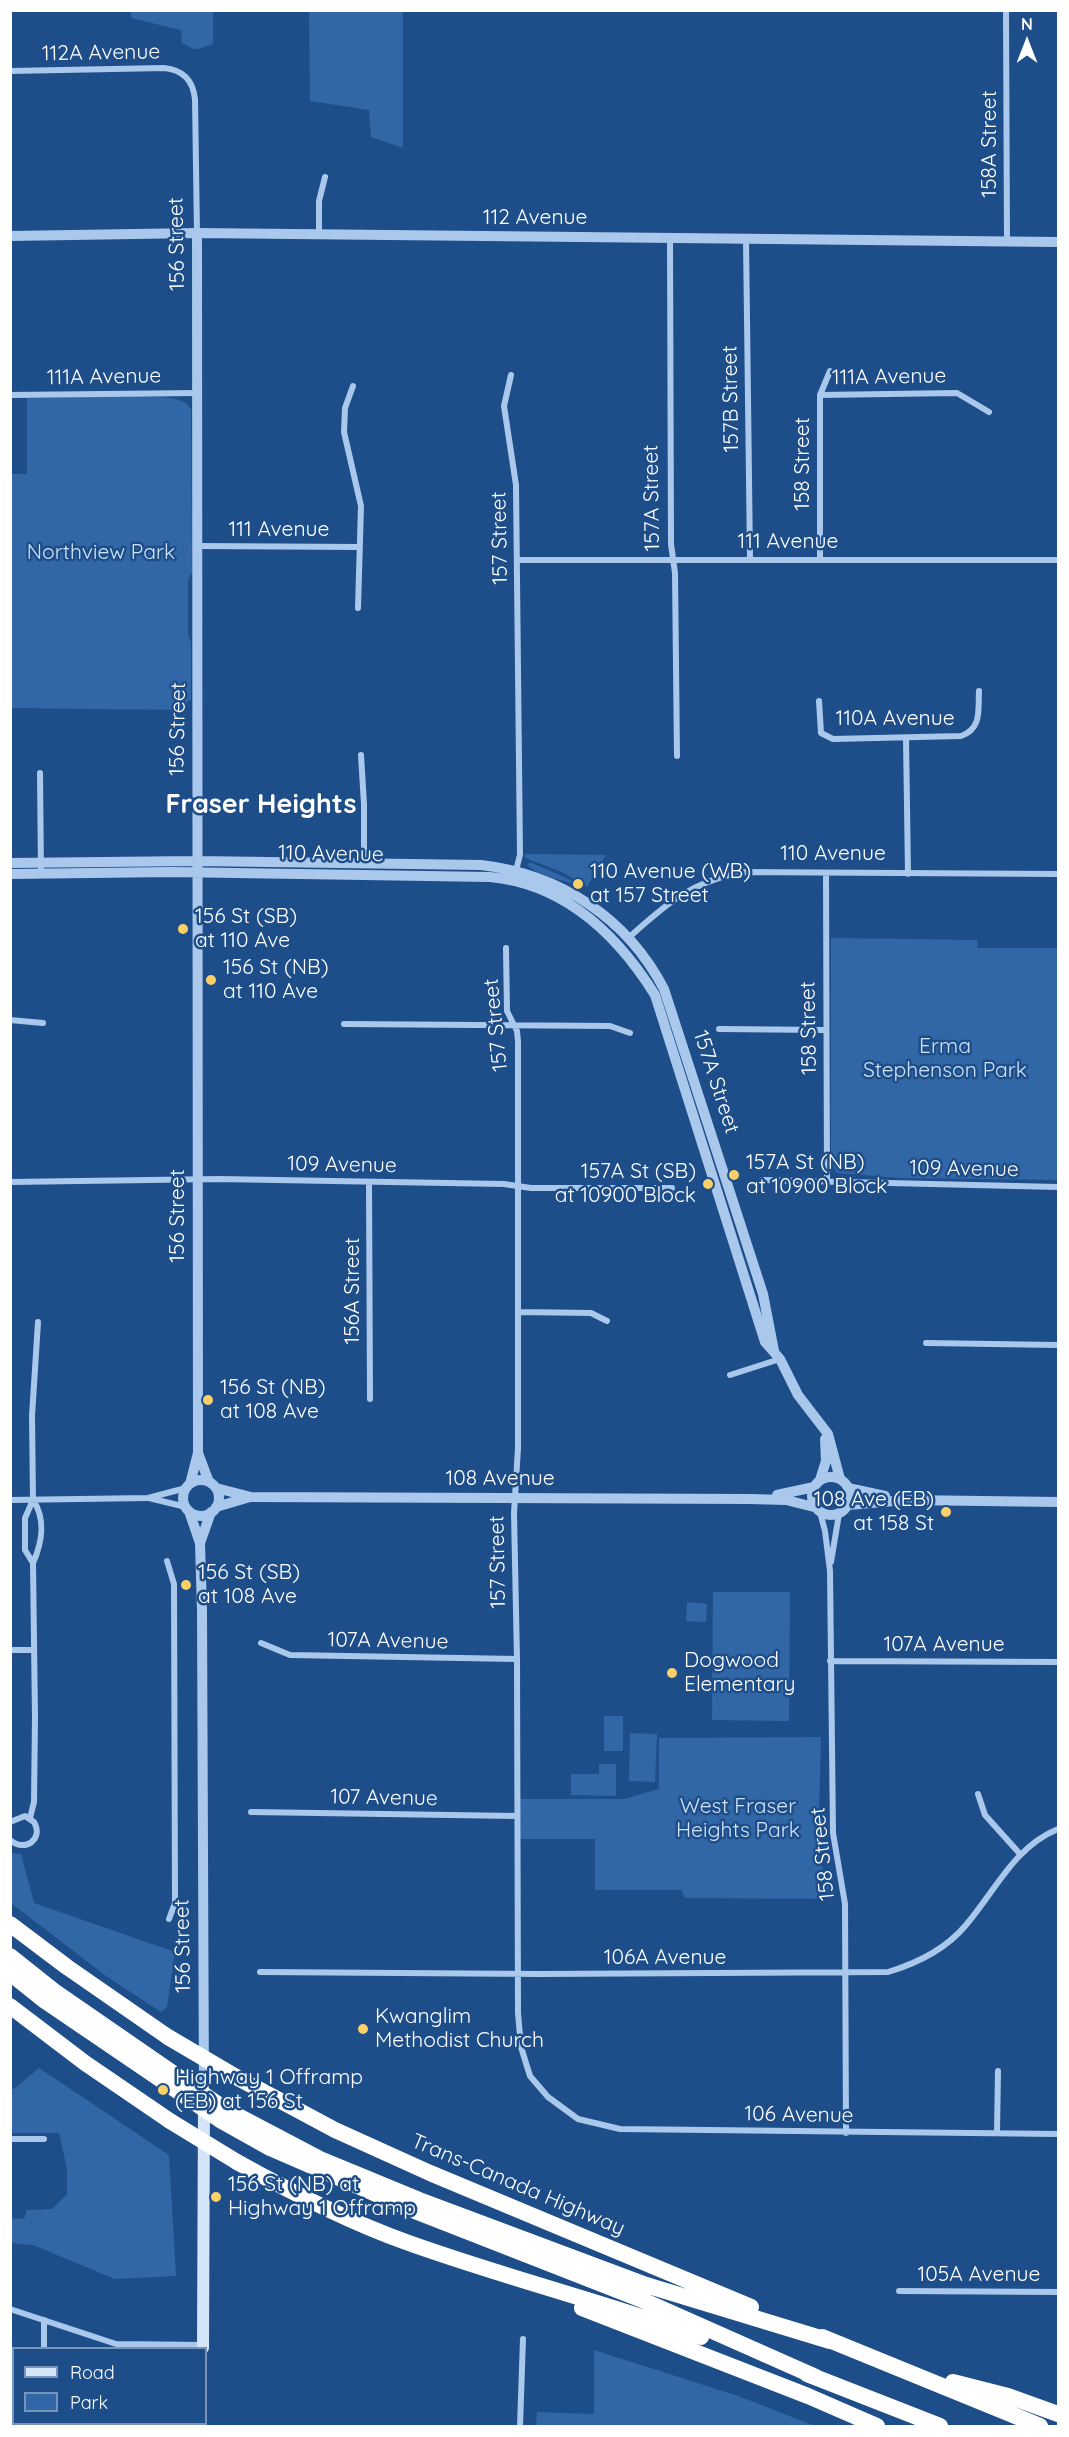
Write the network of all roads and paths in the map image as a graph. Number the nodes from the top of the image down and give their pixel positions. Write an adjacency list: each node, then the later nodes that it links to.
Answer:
1 (1006, 10): 10 (street, 158A Street)
2 (10, 70): 3 (street, 112A Avenue)
3 (189, 80): 5 (street, 156 Street)
4 (324, 177): 7 (street)
5 (197, 233): 6 (street, 112 Avenue); 7 (street, 112 Avenue); 15 (street, 156 Street)
6 (10, 236)
7 (319, 236): 8 (street, 112 Avenue)
8 (670, 239): 9 (street, 112 Avenue); 21 (street, 157A Street)
9 (746, 239): 10 (street, 112 Avenue); 22 (street, 157B Street)
10 (1007, 242): 11 (street, 112 Avenue)
11 (1059, 242)
12 (830, 371): 17 (street, 158 Street)
13 (512, 375): 24 (street, 157 Street)
14 (353, 386): 20 (street)
15 (197, 393): 16 (street, 111A Avenue); 19 (street, 156 Street)
16 (10, 395)
17 (820, 395): 18 (street, 111A Avenue); 23 (street, 158 Street)
18 (988, 412)
19 (199, 546): 20 (street, 111 Avenue); 35 (street, 156 Street)
20 (359, 547): 26 (street)
21 (672, 558): 22 (street, 111 Avenue); 24 (street, 111 Avenue); 31 (street, 157A Street)
22 (750, 558): 23 (street, 111 Avenue)
23 (820, 559): 25 (street, 111 Avenue)
24 (518, 560): 42 (street, 157 Street)
25 (1059, 560)
26 (358, 608)
27 (979, 691): 29 (street, 110A Avenue)
28 (819, 701): 29 (street, 110A Avenue)
29 (906, 738): 40 (street)
30 (361, 755): 33 (street)
31 (677, 756)
32 (40, 773): 36 (street)
33 (364, 862): 35 (street, 110 Avenue); 37 (street); 42 (street, 110 Avenue)
34 (10, 863): 36 (street, 110 Avenue)
35 (196, 867): 36 (street, 110 Avenue); 37 (street, 110 Avenue); 52 (street, 156 Street)
36 (41, 868): 39 (street, 110 Avenue)
37 (297, 873): 42 (street, 110 Avenue)
38 (826, 873): 40 (street, 110 Avenue); 43 (street, 110 Avenue); 50 (street, 158 Street)
39 (10, 874)
40 (908, 874): 41 (street, 110 Avenue)
41 (1059, 874)
42 (514, 875): 43 (street, 110 Avenue)
43 (624, 941): 65 (street, 157A Street)
44 (506, 948): 48 (street, 157 Street)
45 (10, 1020): 46 (street)
46 (43, 1023)
47 (344, 1024): 48 (street)
48 (515, 1025): 51 (street); 57 (street, 157 Street)
49 (719, 1029): 50 (street)
50 (824, 1030): 56 (street, 158 Street)
51 (630, 1034)
52 (197, 1179): 54 (street, 109 Avenue); 55 (street, 109 Avenue); 69 (street, 156 Street)
53 (762, 1180): 56 (street, 109 Avenue)
54 (10, 1182)
55 (369, 1182): 57 (street, 109 Avenue); 67 (street, 156A Street)
56 (826, 1182): 58 (street, 109 Avenue)
57 (519, 1186): 59 (street, 109 Avenue); 60 (street, 157 Street)
58 (1059, 1187)
59 (672, 1188)
60 (519, 1312): 61 (street); 77 (street, 157 Street)
61 (607, 1321)
62 (38, 1322): 80 (street)
63 (926, 1342): 64 (street)
64 (1059, 1345)
65 (777, 1355): 66 (street); 68 (street, 157A Street)
66 (730, 1375)
67 (370, 1399)
68 (820, 1423): 70 (street, 157A Street); 71 (street, 157A Street)
69 (198, 1453): 72 (street, 156 Street); 73 (street, 156 Street)
70 (840, 1479): 71 (street); 74 (street)
71 (817, 1483): 78 (street, 108 Avenue); 86 (street)
72 (212, 1485): 73 (street); 75 (street, 108 Avenue); 85 (street)
73 (188, 1486): 76 (street); 84 (street)
74 (848, 1488): 81 (street); 83 (street)
75 (251, 1497): 77 (street, 108 Avenue); 85 (street, 108 Avenue)
76 (148, 1498): 80 (street); 84 (street)
77 (514, 1499): 78 (street, 108 Avenue); 95 (street, 157 Street)
78 (750, 1499): 86 (street, 108 Avenue)
79 (10, 1500): 80 (street)
80 (33, 1500): 90 (street); 90 (street)
81 (906, 1500): 82 (street); 83 (street)
82 (1059, 1502)
83 (848, 1505): 87 (street)
84 (188, 1509): 85 (street); 88 (street, 156 Street)
85 (214, 1509): 88 (street, 156 Street)
86 (817, 1510): 87 (street); 91 (street, 158 Street)
87 (839, 1514): 91 (street, 158 Street)
88 (200, 1543): 116 (street, 156 Street)
89 (167, 1561): 106 (street, 156 Street)
90 (33, 1563): 94 (street)
91 (830, 1571): 96 (street, 158 Street)
92 (261, 1643): 95 (street, 107A Avenue)
93 (10, 1650): 94 (street)
94 (33, 1650): 101 (street)
95 (517, 1659): 100 (street, 157 Street)
96 (830, 1661): 97 (street, 107A Avenue); 112 (street, 158 Street)
97 (1059, 1662)
98 (978, 1794): 105 (street)
99 (251, 1812): 100 (street, 107 Avenue)
100 (517, 1816): 111 (street, 157 Street)
101 (30, 1818): 102 (street); 104 (street)
102 (10, 1822)
103 (1059, 1829): 105 (street)
104 (10, 1840)
105 (1020, 1854): 112 (street, 106A Avenue)
106 (169, 1919)
107 (10, 1924): 128 (highway, Trans-Canada Highway, bridge)
108 (10, 1956): 116 (highway)
109 (260, 1972): 111 (street, 106A Avenue)
110 (10, 1973): 116 (highway)
111 (517, 1974): 112 (street, 106A Avenue); 115 (street, 157 Street)
112 (846, 1974): 117 (street, 158 Street)
113 (10, 2006): 122 (highway, bridge)
114 (998, 2071): 118 (street)
115 (548, 2097): 117 (street, 106 Avenue)
116 (204, 2102): 128 (highway); 130 (main road, 156 Street); 132 (highway)
117 (846, 2133): 118 (street, 106 Avenue)
118 (997, 2133): 119 (street, 106 Avenue)
119 (1059, 2134)
120 (10, 2139): 121 (street)
121 (44, 2139)
122 (449, 2257): 132 (highway); 135 (highway)
123 (899, 2291): 124 (street, 105A Avenue)
124 (1059, 2292)
125 (10, 2309): 126 (street)
126 (44, 2320): 129 (street); 130 (street)
127 (523, 2339): 134 (street)
128 (830, 2341): 131 (highway, Trans-Canada Highway)
129 (44, 2347)
130 (203, 2347)
131 (898, 2369): 133 (highway); 137 (highway, Trans-Canada Highway)
132 (816, 2377): 136 (highway)
133 (1059, 2414)
134 (520, 2427)
135 (877, 2427)
136 (940, 2427)
137 (1040, 2427)

